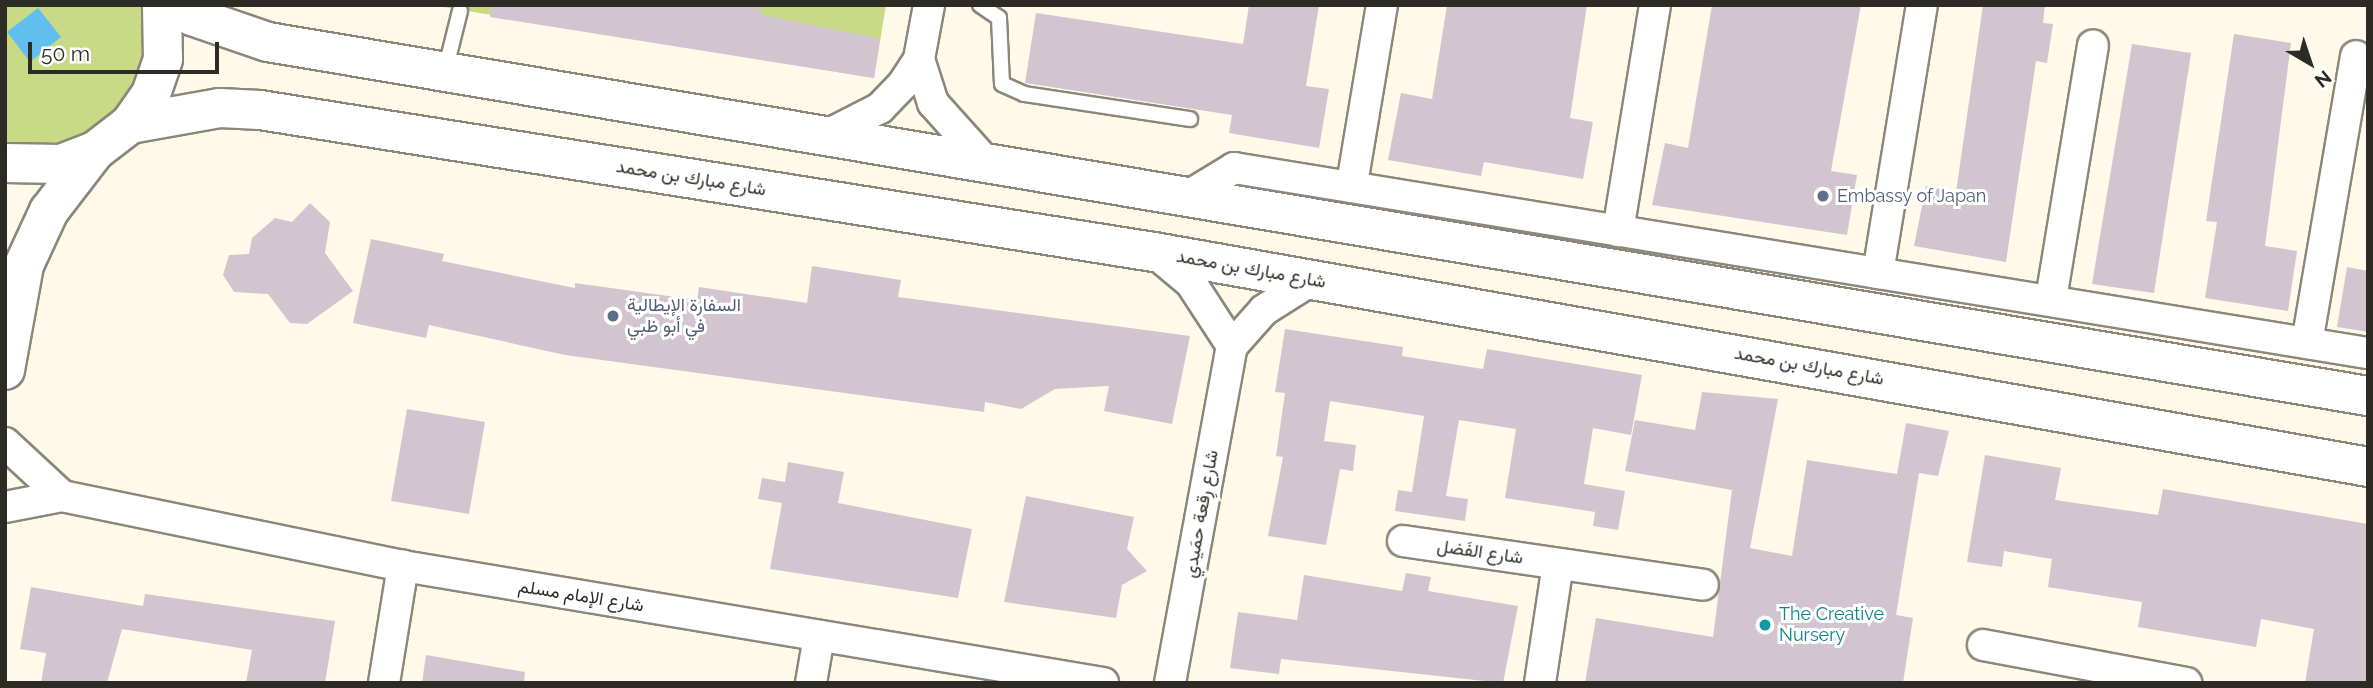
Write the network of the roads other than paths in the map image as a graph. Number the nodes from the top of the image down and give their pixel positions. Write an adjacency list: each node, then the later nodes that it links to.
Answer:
1 (162, 5): 14 (main road)
2 (180, 5): 12 (main road)
3 (929, 5): 11 (street)
4 (980, 5): 13 (lane)
5 (1382, 5): 19 (street)
6 (1655, 5): 21 (street)
7 (1922, 5): 23 (street)
8 (460, 11): 12 (lane)
9 (2093, 45): 25 (street)
10 (2356, 56): 26 (street)
11 (919, 59): 15 (street); 17 (street)
12 (445, 72): 15 (main road)
13 (1190, 119)
14 (130, 124): 16 (main road); 22 (main road, شارع مبارك بن محمد)
15 (829, 134): 17 (main road)
16 (95, 151): 18 (main road); 29 (main road)
17 (985, 161): 20 (main road)
18 (5, 163)
19 (1352, 184): 20 (street); 21 (street)
20 (1188, 196): 30 (main road)
21 (1618, 231): 23 (street)
22 (1154, 252): 24 (main road, شارع مبارك بن محمد); 27 (street)
23 (1878, 273): 25 (street)
24 (1312, 279): 27 (street); 32 (main road, شارع مبارك بن محمد)
25 (2051, 299): 26 (street)
26 (2307, 343): 28 (street)
27 (1232, 346): 45 (street, شارع رِقعة حمَيدي)
28 (2368, 353)
29 (5, 370)
30 (2368, 396)
31 (5, 443): 33 (street)
32 (2368, 467)
33 (62, 496): 34 (street, شارع الإمام مسلم); 37 (street, شارع الإمام مسلم)
34 (5, 507)
35 (1403, 541): 36 (street, شارع الفَضل)
36 (1558, 564): 38 (street, شارع الفَضل); 46 (street)
37 (402, 566): 39 (street, شارع الإمام مسلم); 42 (street)
38 (1703, 585)
39 (819, 636): 43 (street); 44 (street, شارع الإمام مسلم)
40 (1983, 645): 41 (street)
41 (2087, 674): 47 (street)
42 (384, 683)
43 (811, 683)
44 (1102, 683)
45 (1170, 683)
46 (1540, 683)
47 (2186, 683)

